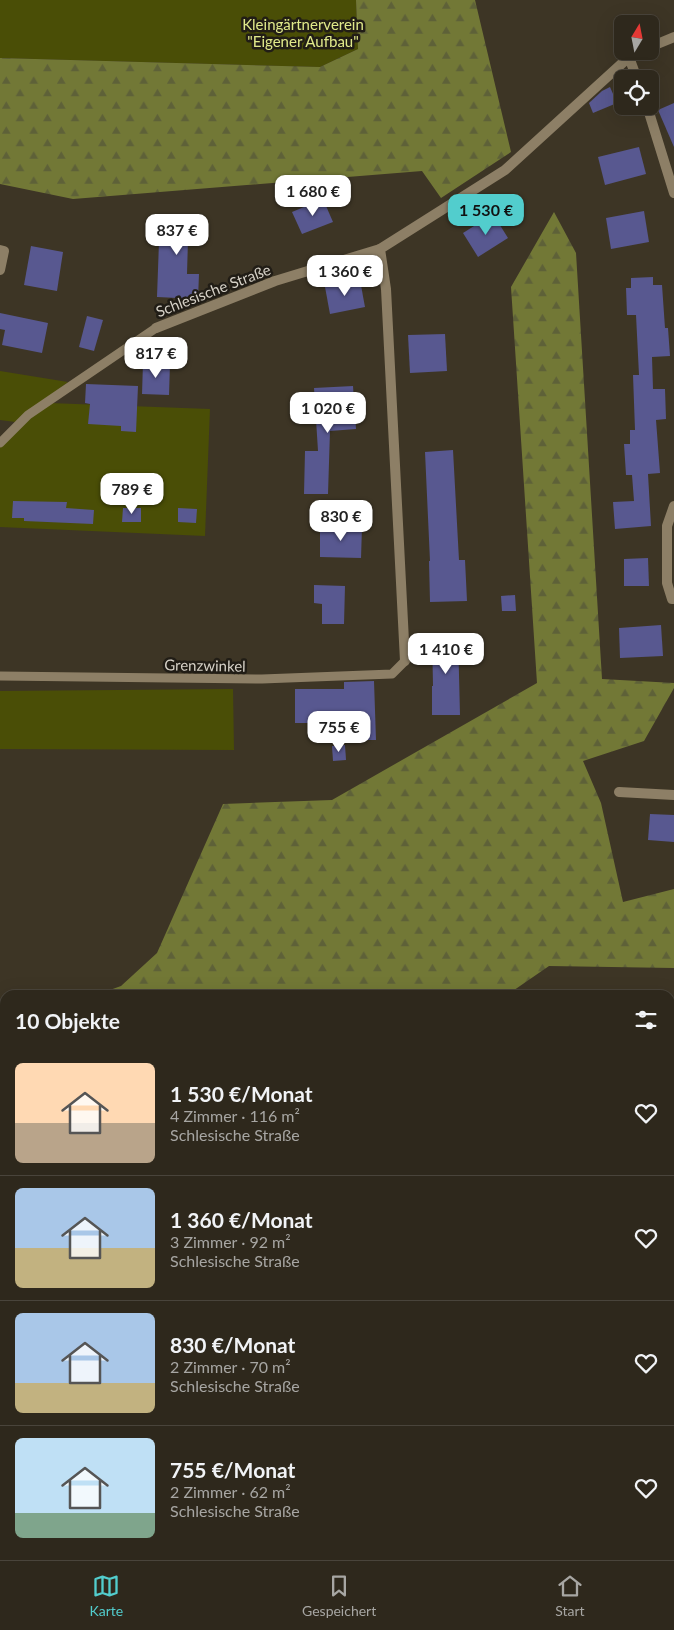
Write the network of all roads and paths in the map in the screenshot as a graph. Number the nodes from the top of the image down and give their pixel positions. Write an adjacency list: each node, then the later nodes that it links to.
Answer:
1 (674, 37): 2 (street)
2 (659, 43)
3 (626, 60): 6 (street, Schlesische Straße)
4 (651, 115): 5 (street)
5 (674, 192)
6 (380, 249): 9 (street, Schlesische Straße); 13 (street)
7 (0, 250): 8 (street)
8 (0, 270)
9 (156, 328): 10 (lane, Schlesische Straße)
10 (0, 443)
11 (674, 506): 12 (street)
12 (674, 599)
13 (405, 661): 14 (lane, Grenzwinkel)
14 (0, 676)
15 (619, 792): 16 (street)
16 (674, 795)

